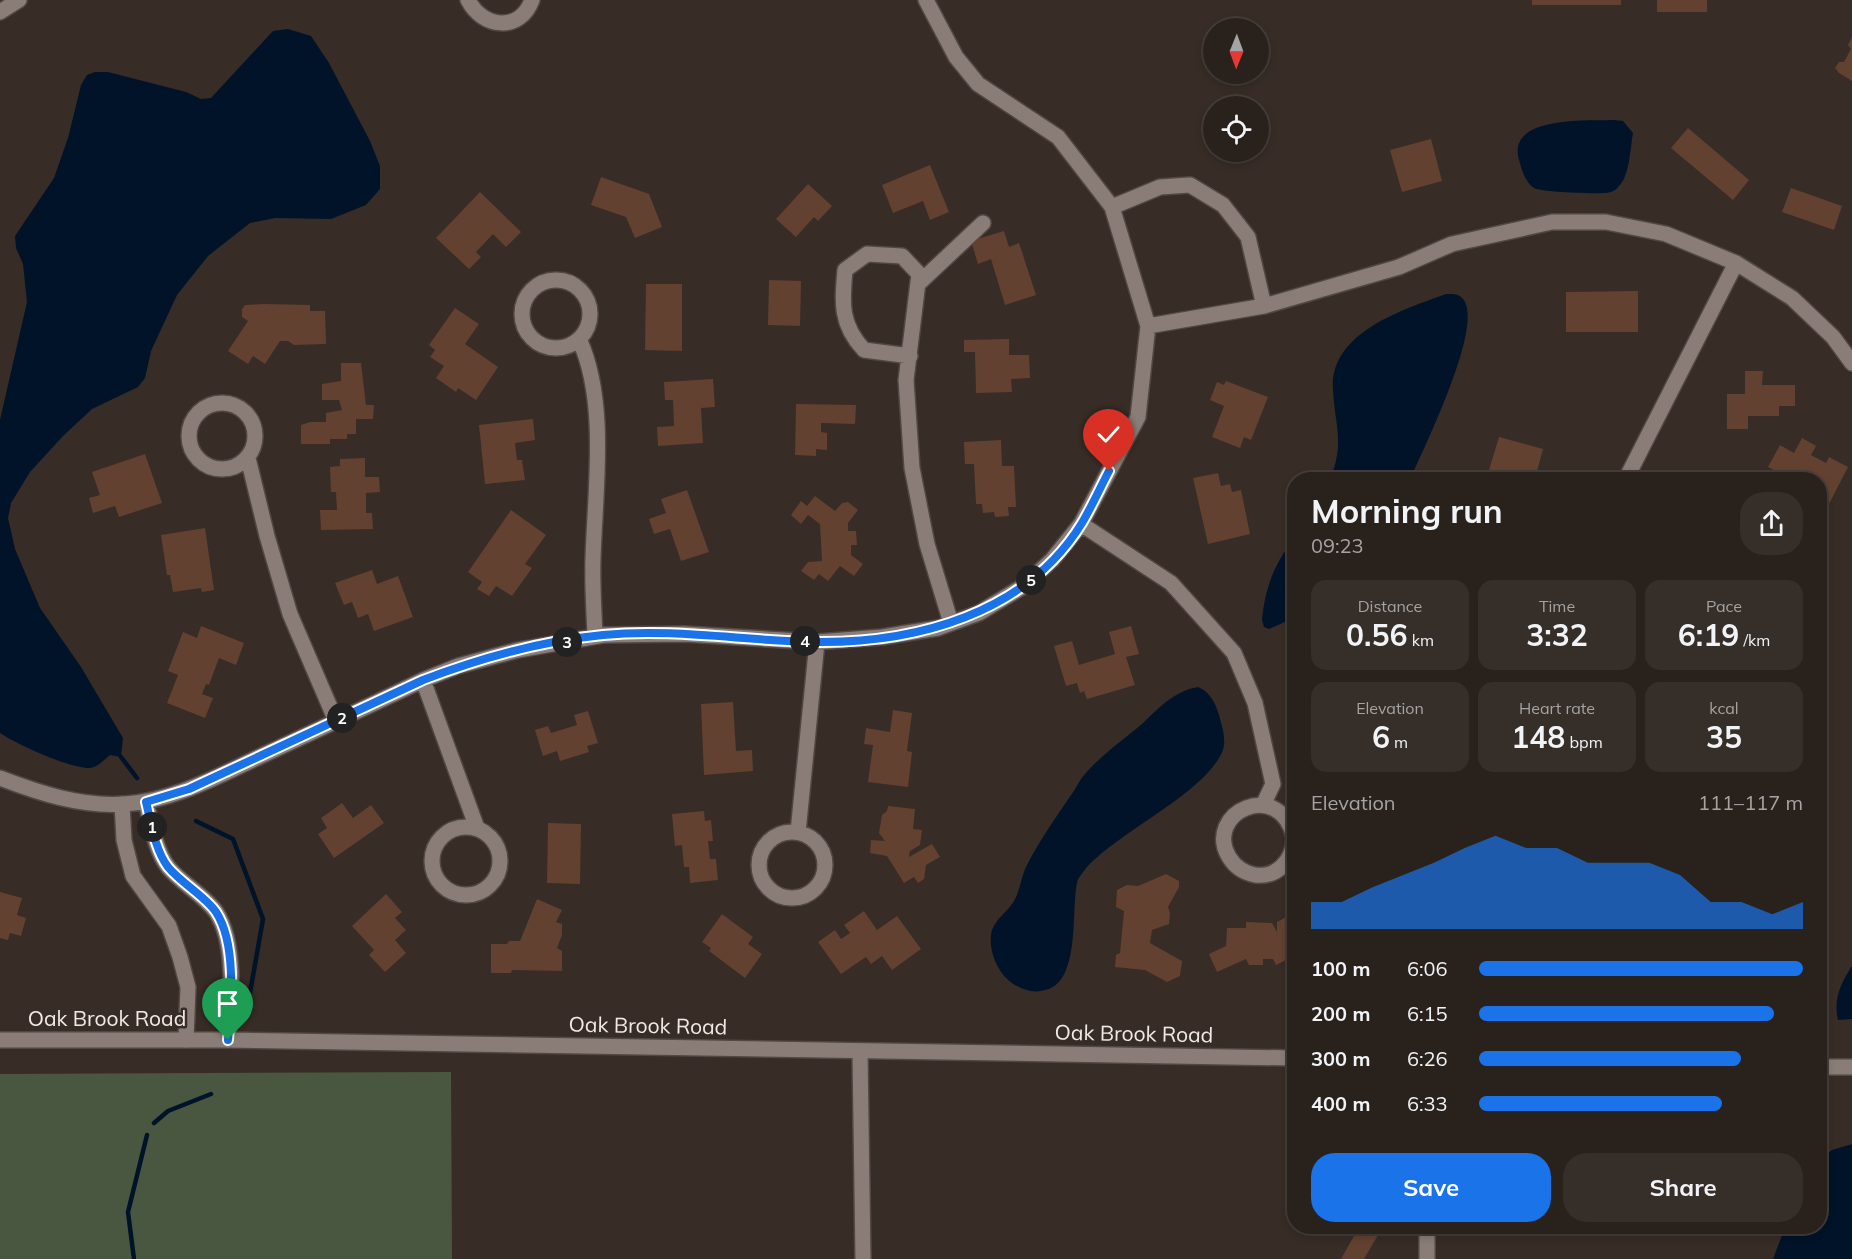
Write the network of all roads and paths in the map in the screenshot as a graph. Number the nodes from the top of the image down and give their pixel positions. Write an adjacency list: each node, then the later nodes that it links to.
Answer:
1 (19, 0): 5 (street)
2 (468, 0): 3 (street)
3 (532, 0)
4 (926, 0): 6 (street)
5 (0, 12)
6 (1112, 207): 10 (street); 11 (street)
7 (983, 223): 9 (street)
8 (1736, 263): 10 (street); 14 (street); 16 (street)
9 (918, 284): 13 (street); 13 (street)
10 (1264, 306): 11 (street)
11 (1148, 326): 17 (street)
12 (579, 339): 12 (street); 19 (street)
13 (910, 356): 18 (street)
14 (1852, 363)
15 (248, 458): 15 (street); 22 (street)
16 (1630, 472)
17 (1081, 524): 18 (street); 26 (street)
18 (951, 623): 20 (street)
19 (595, 636): 20 (street); 21 (street)
20 (818, 642): 29 (street)
21 (423, 680): 22 (street); 28 (street)
22 (336, 721): 24 (street)
23 (0, 778): 25 (street)
24 (146, 802): 25 (street); 33 (street)
25 (122, 804): 32 (street)
26 (1263, 805): 27 (street); 30 (street)
27 (1287, 819)
28 (477, 828): 28 (street)
29 (798, 832): 29 (street)
30 (1287, 861)
31 (0, 1040): 32 (street, Oak Brook Road)
32 (186, 1040): 33 (street, Oak Brook Road)
33 (228, 1040): 34 (street, Oak Brook Road)
34 (860, 1051): 35 (street, Oak Brook Road); 39 (street)
35 (1287, 1058)
36 (1827, 1067): 37 (street)
37 (1852, 1067)
38 (1427, 1234): 40 (street)
39 (862, 1259)
40 (1427, 1259)

